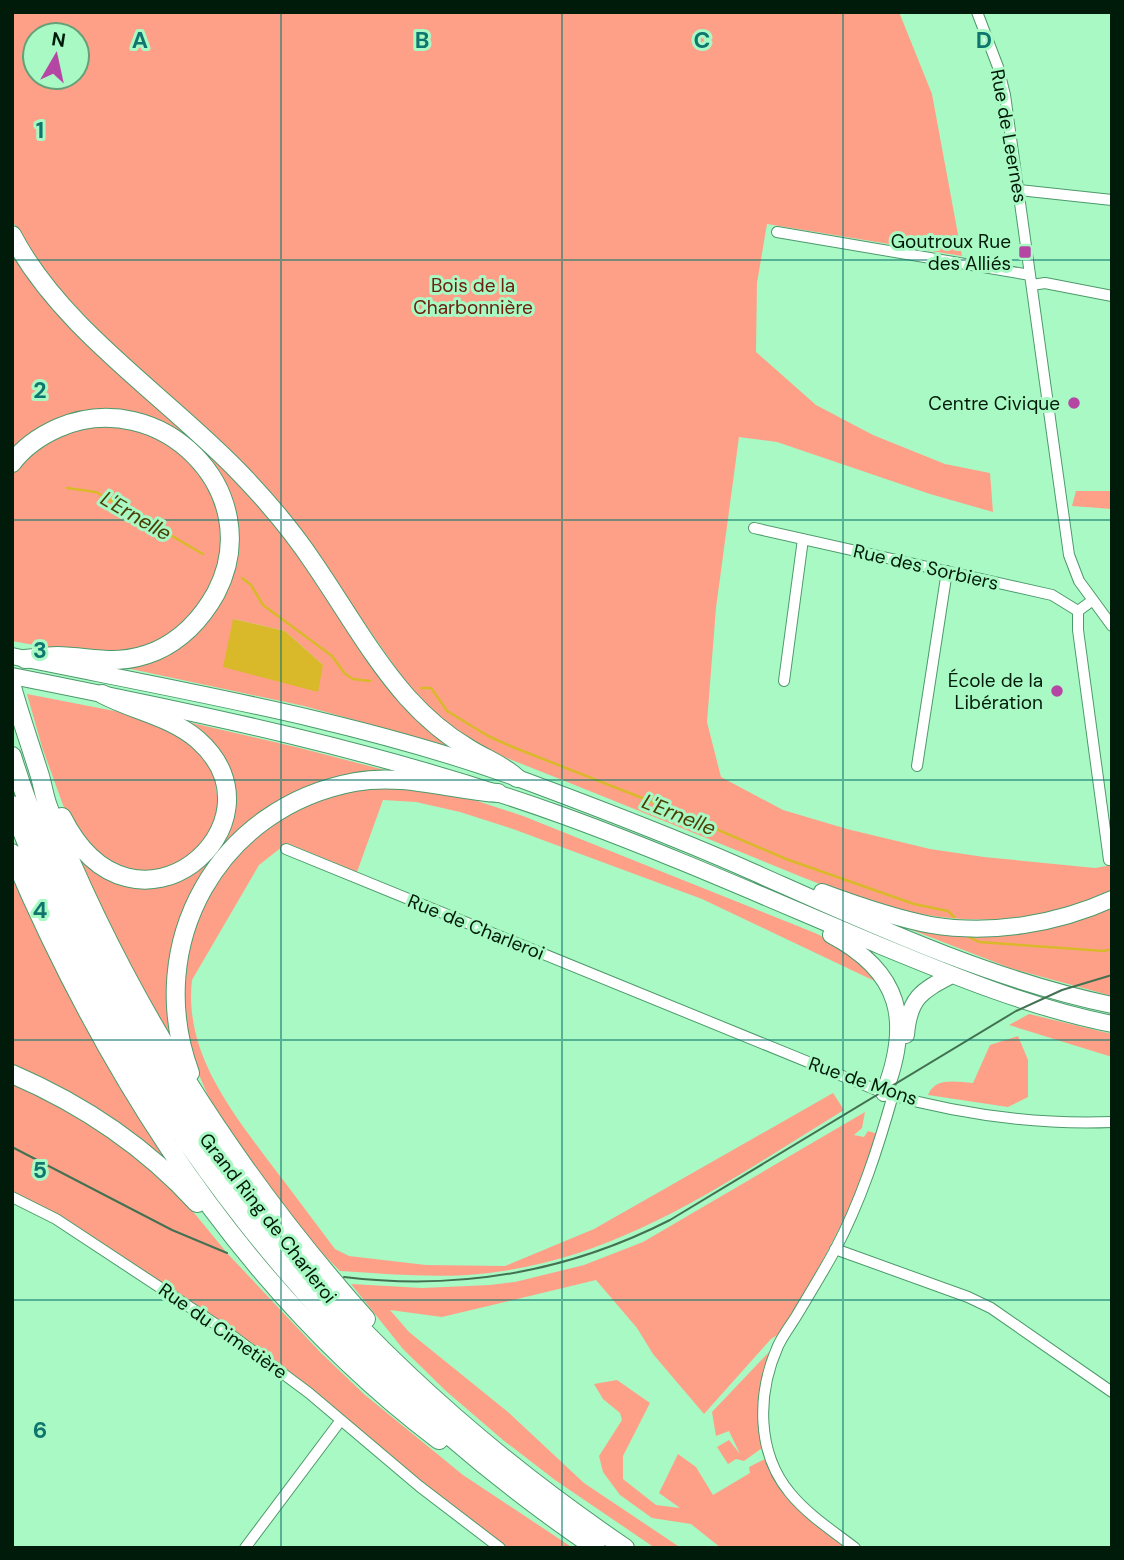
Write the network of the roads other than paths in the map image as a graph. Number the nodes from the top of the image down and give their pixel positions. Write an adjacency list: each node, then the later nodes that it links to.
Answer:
1 (977, 12): 2 (street, Rue de Leernes)
2 (1019, 190): 3 (street); 6 (street, Rue de Leernes)
3 (1112, 200)
4 (777, 232): 6 (street)
5 (12, 235): 24 (highway)
6 (1031, 280): 7 (street); 12 (street, Rue de Leernes)
7 (1112, 296)
8 (12, 463): 16 (highway)
9 (754, 528): 10 (street, Rue des Sorbiers)
10 (803, 539): 11 (street, Rue des Sorbiers); 18 (street)
11 (947, 572): 13 (street, Rue des Sorbiers); 22 (street)
12 (1093, 600): 13 (street); 14 (street, Rue de Leernes)
13 (1078, 611): 29 (street)
14 (1108, 612): 15 (street, Rue de Leernes)
15 (1112, 626)
16 (19, 657): 24 (highway)
17 (12, 676): 20 (highway)
18 (784, 681)
19 (13, 691): 23 (highway)
20 (102, 694): 23 (highway); 25 (highway)
21 (12, 756): 46 (highway, Grand Ring de Charleroi)
22 (918, 765)
23 (40, 774): 39 (highway)
24 (517, 778): 30 (highway)
25 (498, 793): 32 (highway); 39 (highway)
26 (12, 805): 47 (highway, Grand Ring de Charleroi)
27 (286, 849): 34 (street, Rue de Charleroi)
28 (12, 853): 43 (highway)
29 (1109, 860)
30 (751, 871): 31 (highway); 35 (highway)
31 (1112, 899)
32 (808, 916): 33 (highway); 38 (highway)
33 (952, 975): 36 (highway); 38 (highway)
34 (666, 1003): 38 (street, Rue de Mons)
35 (1112, 1005)
36 (1112, 1024)
37 (12, 1074): 43 (highway)
38 (889, 1094): 40 (street, Rue de Mons); 42 (street)
39 (201, 1102): 46 (highway)
40 (1112, 1122)
41 (12, 1197): 45 (street, Rue du Cimetière)
42 (835, 1249): 44 (street); 52 (street)
43 (262, 1272): 47 (highway)
44 (1112, 1392)
45 (341, 1420): 48 (street); 49 (street, Rue du Cimetière)
46 (475, 1437): 51 (highway, Grand Ring de Charleroi)
47 (512, 1487): 50 (highway, Grand Ring de Charleroi)
48 (245, 1548)
49 (500, 1548)
50 (596, 1548)
51 (625, 1548)
52 (855, 1548)

